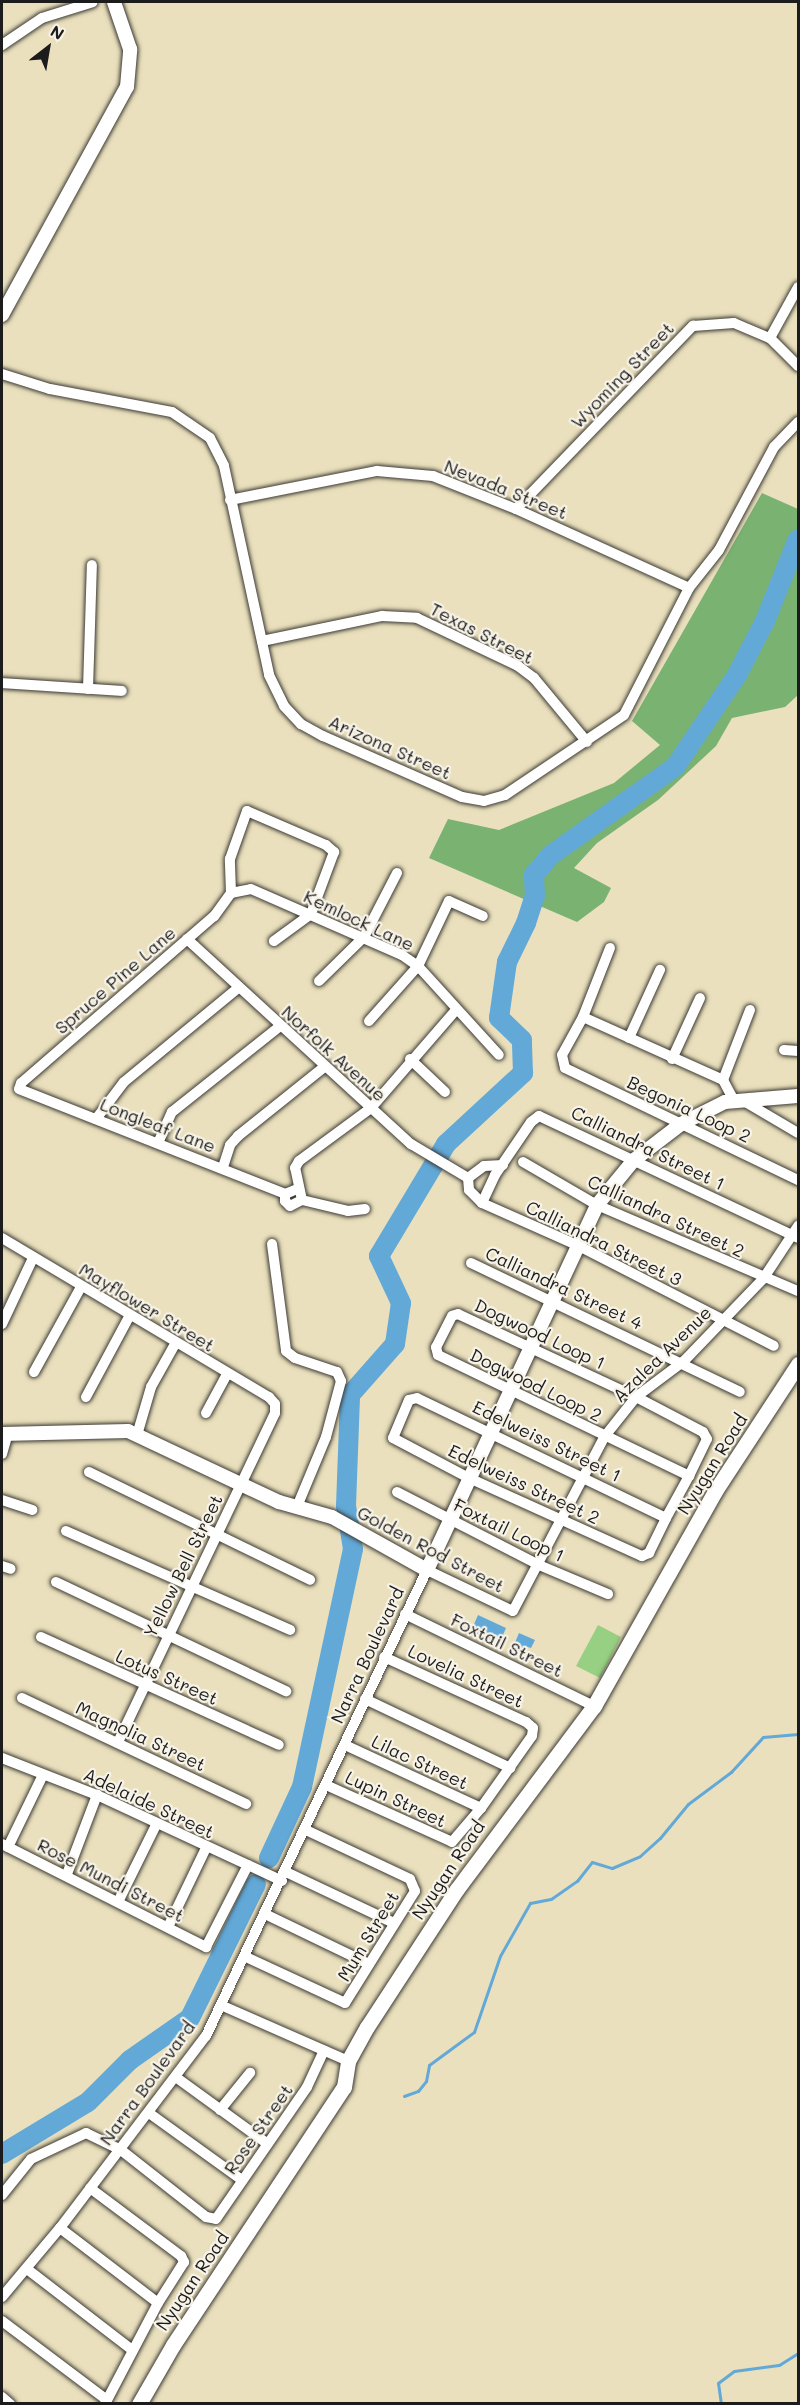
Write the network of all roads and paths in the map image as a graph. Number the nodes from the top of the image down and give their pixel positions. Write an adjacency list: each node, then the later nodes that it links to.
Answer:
1 (93, 2): 3 (street)
2 (114, 2): 5 (street)
3 (2, 45)
4 (798, 287): 6 (street)
5 (2, 315)
6 (770, 338): 7 (street, Wyoming Street); 11 (street, Wyoming Street)
7 (798, 366)
8 (2, 374): 10 (street, Arizona Street)
9 (798, 422): 13 (street, Arizona Street)
10 (230, 500): 11 (street, Nevada Street); 14 (street, Arizona Street)
11 (516, 509): 13 (street, Nevada Street)
12 (92, 565): 16 (street)
13 (689, 588): 18 (street, Arizona Street)
14 (262, 640): 18 (street, Texas Street); 18 (street, Arizona Street)
15 (2, 683): 16 (street)
16 (88, 689): 17 (street)
17 (122, 691)
18 (587, 742)
19 (397, 873): 23 (street)
20 (231, 893): 21 (street, Kemlock Lane); 21 (street); 24 (street, Spruce Pine Lane)
21 (311, 914): 23 (street, Kemlock Lane); 25 (street)
22 (483, 916): 27 (street)
23 (364, 937): 27 (street, Kemlock Lane); 29 (street)
24 (188, 939): 30 (street, Norfolk Avenue); 45 (street, Spruce Pine Lane)
25 (274, 941)
26 (610, 948): 34 (street)
27 (418, 966): 32 (street, Kemlock Lane); 35 (street)
28 (660, 970): 37 (street)
29 (319, 981)
30 (238, 988): 36 (street, Norfolk Avenue); 50 (street)
31 (700, 998): 42 (street)
32 (456, 1010): 40 (street, Kemlock Lane); 41 (street)
33 (750, 1010): 44 (street)
34 (583, 1017): 37 (street); 51 (street, Begonia Loop 2)
35 (369, 1021)
36 (280, 1026): 43 (street, Norfolk Avenue); 53 (street)
37 (630, 1038): 42 (street)
38 (784, 1050): 39 (street)
39 (798, 1051)
40 (499, 1055)
41 (410, 1059): 46 (street); 49 (street)
42 (672, 1059): 44 (street)
43 (324, 1067): 49 (street, Norfolk Avenue); 57 (street)
44 (723, 1080): 48 (street)
45 (20, 1089): 50 (street, Longleaf Lane)
46 (445, 1092)
47 (798, 1096): 48 (street, Narra Boulevard)
48 (738, 1100): 51 (street, Narra Boulevard); 52 (street)
49 (370, 1108): 58 (street, Norfolk Avenue); 60 (street)
50 (96, 1119): 53 (street, Longleaf Lane)
51 (681, 1124): 54 (street, Narra Boulevard); 59 (street, Begonia Loop 2)
52 (798, 1132)
53 (159, 1143): 57 (street, Longleaf Lane)
54 (634, 1160): 56 (street, Calliandra Street 1); 64 (street, Narra Boulevard); 66 (street, Calliandra Street 1)
55 (523, 1162): 64 (street, Calliandra Street 2)
56 (503, 1166): 58 (street); 63 (street)
57 (224, 1167): 61 (street, Longleaf Lane)
58 (466, 1176): 63 (street)
59 (798, 1180)
60 (297, 1189): 61 (street); 62 (street)
61 (285, 1194): 62 (street, Longleaf Lane)
62 (302, 1200): 65 (street)
63 (482, 1203): 69 (street, Calliandra Street 3)
64 (597, 1205): 69 (street, Narra Boulevard); 72 (street, Calliandra Street 2)
65 (365, 1209)
66 (797, 1233): 72 (street, Azalea Avenue)
67 (2, 1238): 70 (street, Mayflower Street)
68 (272, 1244): 107 (street)
69 (577, 1245): 75 (street, Narra Boulevard); 77 (street, Calliandra Street 3)
70 (33, 1258): 73 (street, Mayflower Street); 78 (street)
71 (471, 1263): 75 (street, Calliandra Street 4)
72 (763, 1279): 74 (street, Calliandra Street 2); 77 (street, Azalea Avenue)
73 (81, 1287): 76 (street, Mayflower Street); 85 (street)
74 (798, 1291)
75 (552, 1301): 81 (street, Narra Boulevard); 83 (street, Calliandra Street 4)
76 (130, 1315): 79 (street, Mayflower Street); 89 (street)
77 (722, 1320): 80 (street, Calliandra Street 3); 83 (street, Azalea Avenue)
78 (2, 1324)
79 (175, 1344): 86 (street, Mayflower Street); 95 (street)
80 (774, 1346)
81 (532, 1350): 82 (street, Dogwood Loop 1); 87 (street, Narra Boulevard); 90 (street, Dogwood Loop 1)
82 (435, 1351): 87 (street, Dogwood Loop 2)
83 (684, 1361): 88 (street, Calliandra Street 4); 90 (street, Azalea Avenue)
84 (798, 1364): 131 (main road, Nyugan Road)
85 (34, 1372)
86 (226, 1374): 91 (street, Mayflower Street); 92 (street)
87 (512, 1392): 93 (street, Narra Boulevard); 96 (street, Dogwood Loop 2)
88 (740, 1392)
89 (86, 1397)
90 (636, 1397): 96 (street, Azalea Avenue); 101 (street, Dogwood Loop 1)
91 (275, 1404): 103 (street, Yellow Bell Street)
92 (206, 1413)
93 (492, 1433): 97 (street, Edelweiss Street 1); 100 (street, Edelweiss Street 1); 102 (street, Narra Boulevard)
94 (4, 1435): 95 (street, Golden Rod Street); 98 (street)
95 (137, 1435): 103 (street, Golden Rod Street)
96 (605, 1436): 100 (street, Azalea Avenue); 101 (street, Dogwood Loop 2)
97 (393, 1438): 102 (street, Edelweiss Street 2)
98 (2, 1454)
99 (89, 1472): 114 (street)
100 (582, 1476): 110 (street, Edelweiss Street 1); 112 (street, Azalea Avenue)
101 (689, 1476): 110 (street)
102 (469, 1478): 111 (street, Narra Boulevard); 112 (street, Edelweiss Street 2)
103 (241, 1482): 105 (street, Golden Rod Street); 114 (street, Yellow Bell Street)
104 (397, 1492): 111 (street, Foxtail Loop 1)
105 (267, 1493): 107 (street, Golden Rod Street); 109 (street, Golden Rod Street)
106 (2, 1500): 108 (street)
107 (299, 1502): 109 (street, Golden Rod Street)
108 (32, 1510)
109 (328, 1516): 116 (street, Golden Rod Street)
110 (666, 1518): 112 (street, Edelweiss Street 2)
111 (449, 1520): 115 (street, Foxtail Loop 1); 116 (street, Narra Boulevard)
112 (560, 1520): 115 (street, Azalea Avenue)
113 (66, 1531): 119 (street)
114 (217, 1536): 117 (street); 119 (street, Yellow Bell Street)
115 (539, 1565): 120 (street, Foxtail Loop 1); 121 (street, Azalea Avenue)
116 (427, 1570): 121 (street, Golden Rod Street); 122 (street, Narra Boulevard)
117 (310, 1580)
118 (56, 1582): 124 (street)
119 (192, 1586): 123 (street); 124 (street, Yellow Bell Street)
120 (608, 1594)
121 (513, 1611)
122 (405, 1614): 126 (street, Narra Boulevard); 131 (street, Foxtail Street)
123 (290, 1630)
124 (168, 1636): 127 (street, Yellow Bell Street); 128 (street)
125 (41, 1637): 127 (street, Lotus Street)
126 (384, 1657): 130 (street, Narra Boulevard); 136 (street, Lovelia Street)
127 (145, 1685): 132 (street, Yellow Bell Street); 133 (street, Lotus Street)
128 (286, 1691)
129 (22, 1698): 132 (street, Magnolia Street)
130 (364, 1699): 134 (street, Narra Boulevard); 136 (street)
131 (594, 1706): 157 (main road, Nyugan Road)
132 (118, 1742): 140 (street, Magnolia Street)
133 (279, 1745)
134 (345, 1745): 138 (street, Narra Boulevard); 141 (street, Lilac Street)
135 (2, 1758): 137 (street, Adelaide Street)
136 (510, 1768): 141 (street)
137 (43, 1775): 139 (street, Adelaide Street); 144 (street)
138 (326, 1785): 141 (street, Lupin Street); 143 (street, Narra Boulevard)
139 (97, 1795): 142 (street, Adelaide Street); 147 (street)
140 (246, 1804)
141 (481, 1808)
142 (156, 1825): 145 (street, Adelaide Street); 149 (street)
143 (306, 1830): 148 (street, Narra Boulevard); 151 (street, Mum Street)
144 (5, 1845): 147 (street, Rose Mundi Street)
145 (206, 1848): 146 (street, Adelaide Street); 152 (street)
146 (248, 1865): 148 (street, Adelaide Street); 152 (street, Rose Mundi Street)
147 (67, 1874): 149 (street, Rose Mundi Street)
148 (284, 1876): 150 (street, Narra Boulevard); 151 (street, Adelaide Street)
149 (118, 1902): 152 (street, Rose Mundi Street)
150 (267, 1915): 153 (street, Narra Boulevard); 154 (street)
151 (394, 1923): 154 (street, Mum Street)
152 (168, 1927)
153 (246, 1957): 154 (street, Mum Street); 155 (street, Narra Boulevard)
154 (369, 1964)
155 (223, 2006): 156 (street); 159 (street, Narra Boulevard)
156 (324, 2051): 157 (street); 162 (street, Rose Street)
157 (348, 2061): 174 (main road, Nyugan Road)
158 (250, 2073): 160 (street)
159 (177, 2078): 160 (street); 161 (street, Narra Boulevard)
160 (220, 2110): 162 (street)
161 (149, 2113): 163 (street, Narra Boulevard); 164 (street)
162 (268, 2144): 164 (street, Rose Street)
163 (121, 2150): 164 (street, Rose Street); 165 (street, Narra Boulevard); 166 (street)
164 (242, 2180)
165 (90, 2188): 167 (street, Narra Boulevard); 170 (street)
166 (2, 2195)
167 (60, 2228): 168 (street, Narra Boulevard); 170 (street)
168 (27, 2269): 169 (street, Narra Boulevard); 172 (street)
169 (2, 2297)
170 (158, 2302): 172 (street)
171 (2, 2321): 173 (street)
172 (132, 2350): 173 (street)
173 (106, 2402)
174 (139, 2403)

